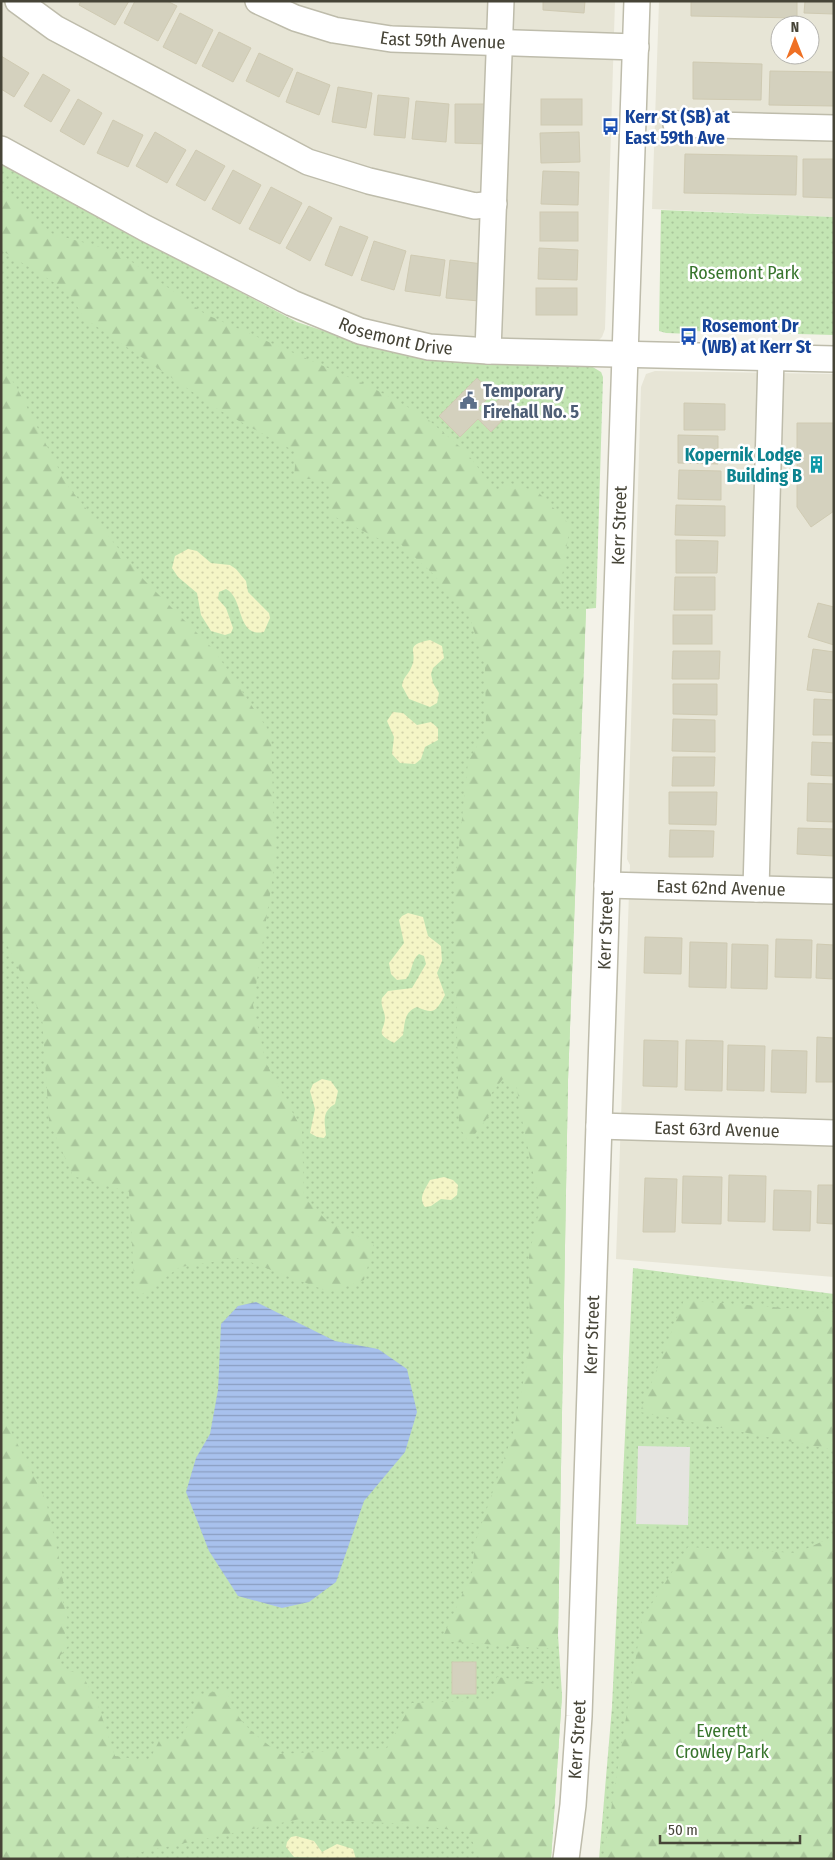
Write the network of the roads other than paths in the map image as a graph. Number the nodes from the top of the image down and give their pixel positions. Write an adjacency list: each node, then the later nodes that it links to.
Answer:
1 (18, 1): 10 (street)
2 (258, 1): 5 (street, East 59th Avenue)
3 (501, 1): 5 (street)
4 (637, 1): 6 (street, Kerr Street)
5 (500, 42): 6 (street, East 59th Avenue); 10 (street)
6 (636, 47): 12 (street, Kerr Street)
7 (676, 124): 8 (street)
8 (834, 128)
9 (1, 149): 11 (street, Rosemont Drive)
10 (494, 204): 11 (street)
11 (488, 351): 12 (street, Rosemont Drive)
12 (624, 355): 13 (street, Rosemont Drive); 15 (street, Kerr Street)
13 (771, 358): 14 (street, Rosemont Drive); 16 (street)
14 (834, 359)
15 (607, 885): 16 (street, East 62nd Avenue); 18 (street, Kerr Street)
16 (756, 889): 17 (street, East 62nd Avenue)
17 (834, 892)
18 (599, 1126): 19 (street, East 63rd Avenue); 20 (street, Kerr Street)
19 (834, 1133)
20 (566, 1859)

